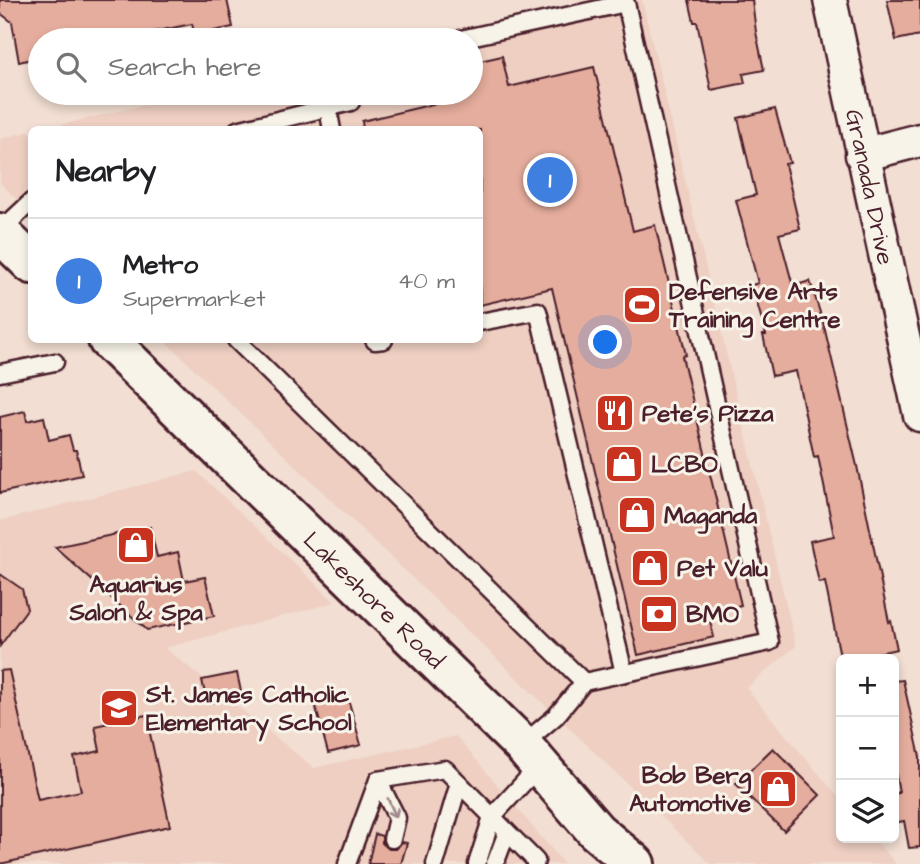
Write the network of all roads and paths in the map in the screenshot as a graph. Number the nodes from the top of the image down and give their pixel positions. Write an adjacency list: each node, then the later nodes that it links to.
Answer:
1 (830, 0): 8 (street, Granada Drive)
2 (483, 34): 18 (lane)
3 (340, 105): 4 (lane)
4 (328, 108): 5 (lane); 6 (lane)
5 (254, 126)
6 (331, 126)
7 (920, 141): 8 (street)
8 (862, 155): 17 (street, Granada Drive)
9 (28, 205): 10 (lane)
10 (0, 232): 11 (main road)
11 (28, 260)
12 (483, 321): 18 (lane)
13 (111, 343): 20 (main road, Lakeshore Road)
14 (239, 343): 19 (lane)
15 (55, 362): 16 (lane)
16 (0, 373)
17 (920, 415)
18 (624, 673): 19 (lane)
19 (584, 682): 20 (lane)
20 (531, 755): 23 (lane); 26 (main road, Lakeshore Road)
21 (378, 780): 22 (lane); 25 (lane, one-way to 25); 27 (lane)
22 (459, 783): 23 (lane); 28 (lane)
23 (492, 817): 24 (lane); 29 (lane)
24 (507, 832): 30 (lane); 31 (lane)
25 (392, 839)
26 (599, 847): 32 (main road, Lakeshore Road)
27 (347, 864)
28 (435, 864)
29 (477, 864)
30 (495, 864)
31 (535, 864)
32 (635, 864)

